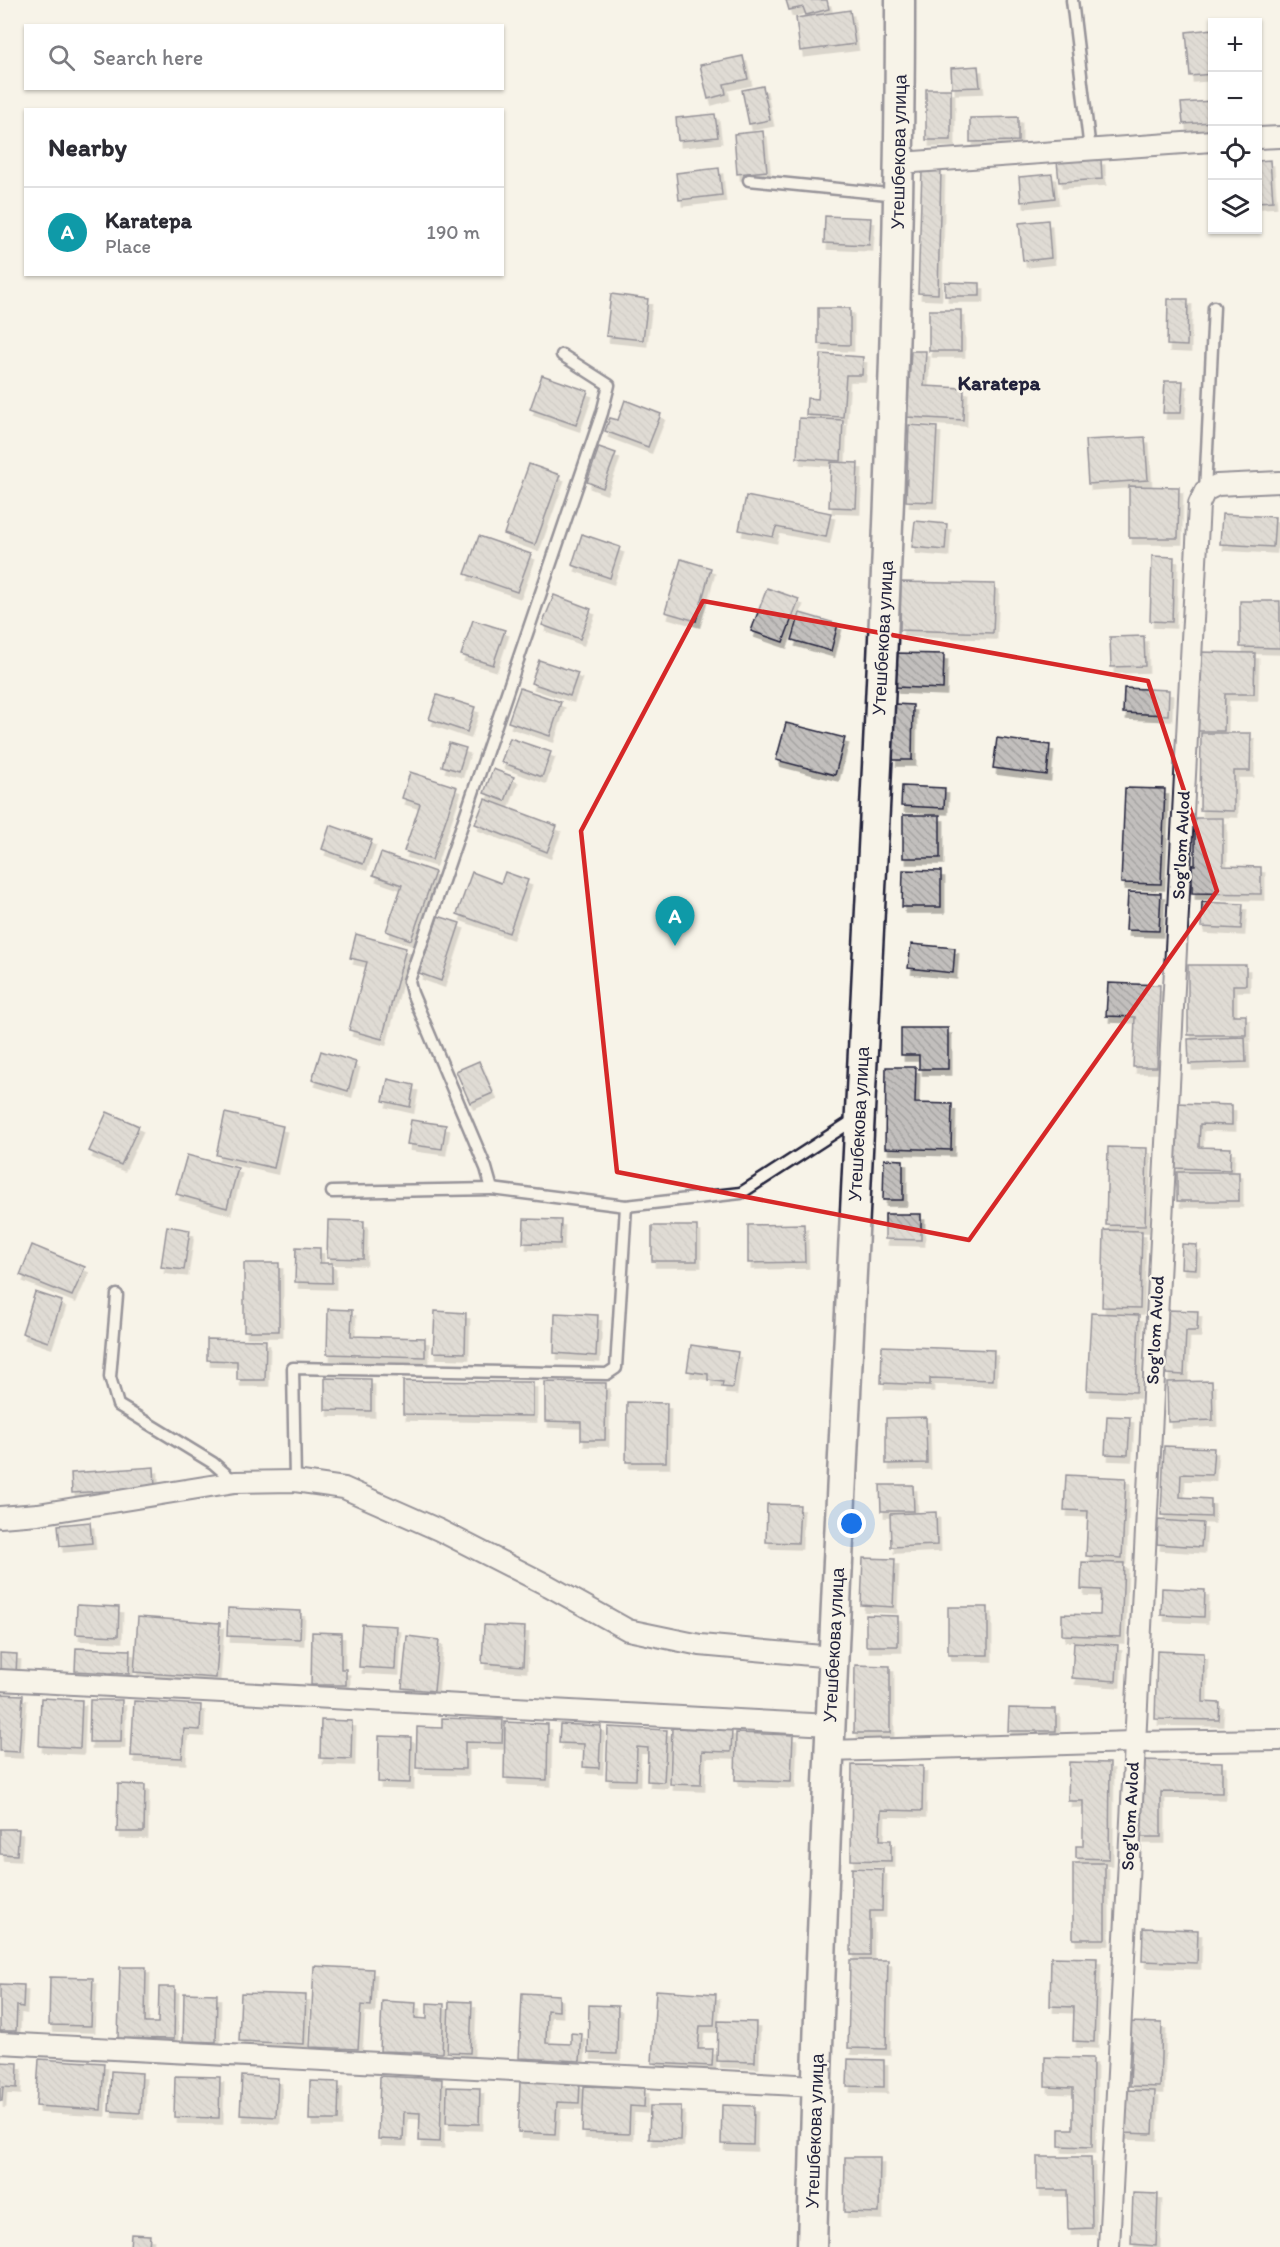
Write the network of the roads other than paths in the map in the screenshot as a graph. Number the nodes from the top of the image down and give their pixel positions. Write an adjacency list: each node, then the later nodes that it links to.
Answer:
1 (900, 0): 7 (main road, Утешбекова улица)
2 (1071, 0): 6 (lane)
3 (1280, 137): 4 (street)
4 (1262, 138)
5 (1208, 141): 6 (street)
6 (1090, 150): 7 (street)
7 (900, 163): 9 (main road, Утешбекова улица)
8 (749, 180): 9 (lane)
9 (899, 195): 14 (main road, Утешбекова улица)
10 (1214, 307): 13 (lane)
11 (562, 355): 15 (lane)
12 (1280, 482): 13 (street)
13 (1205, 491): 26 (street, Sog'lom Avlod)
14 (860, 1116): 17 (lane); 22 (main road, Утешбекова улица)
15 (492, 1189): 16 (lane); 17 (lane)
16 (332, 1191)
17 (626, 1206): 19 (lane)
18 (117, 1295): 20 (lane)
19 (295, 1481): 20 (street); 22 (street)
20 (235, 1482): 21 (street)
21 (0, 1517)
22 (833, 1657): 24 (main road, Утешбекова улица)
23 (0, 1680): 24 (street)
24 (829, 1738): 26 (street); 28 (main road, Утешбекова улица)
25 (1280, 1740): 26 (street)
26 (1133, 1742): 30 (street, Sog'lom Avlod)
27 (0, 2043): 28 (street)
28 (816, 2086): 29 (main road, Утешбекова улица)
29 (812, 2247)
30 (1108, 2247)

